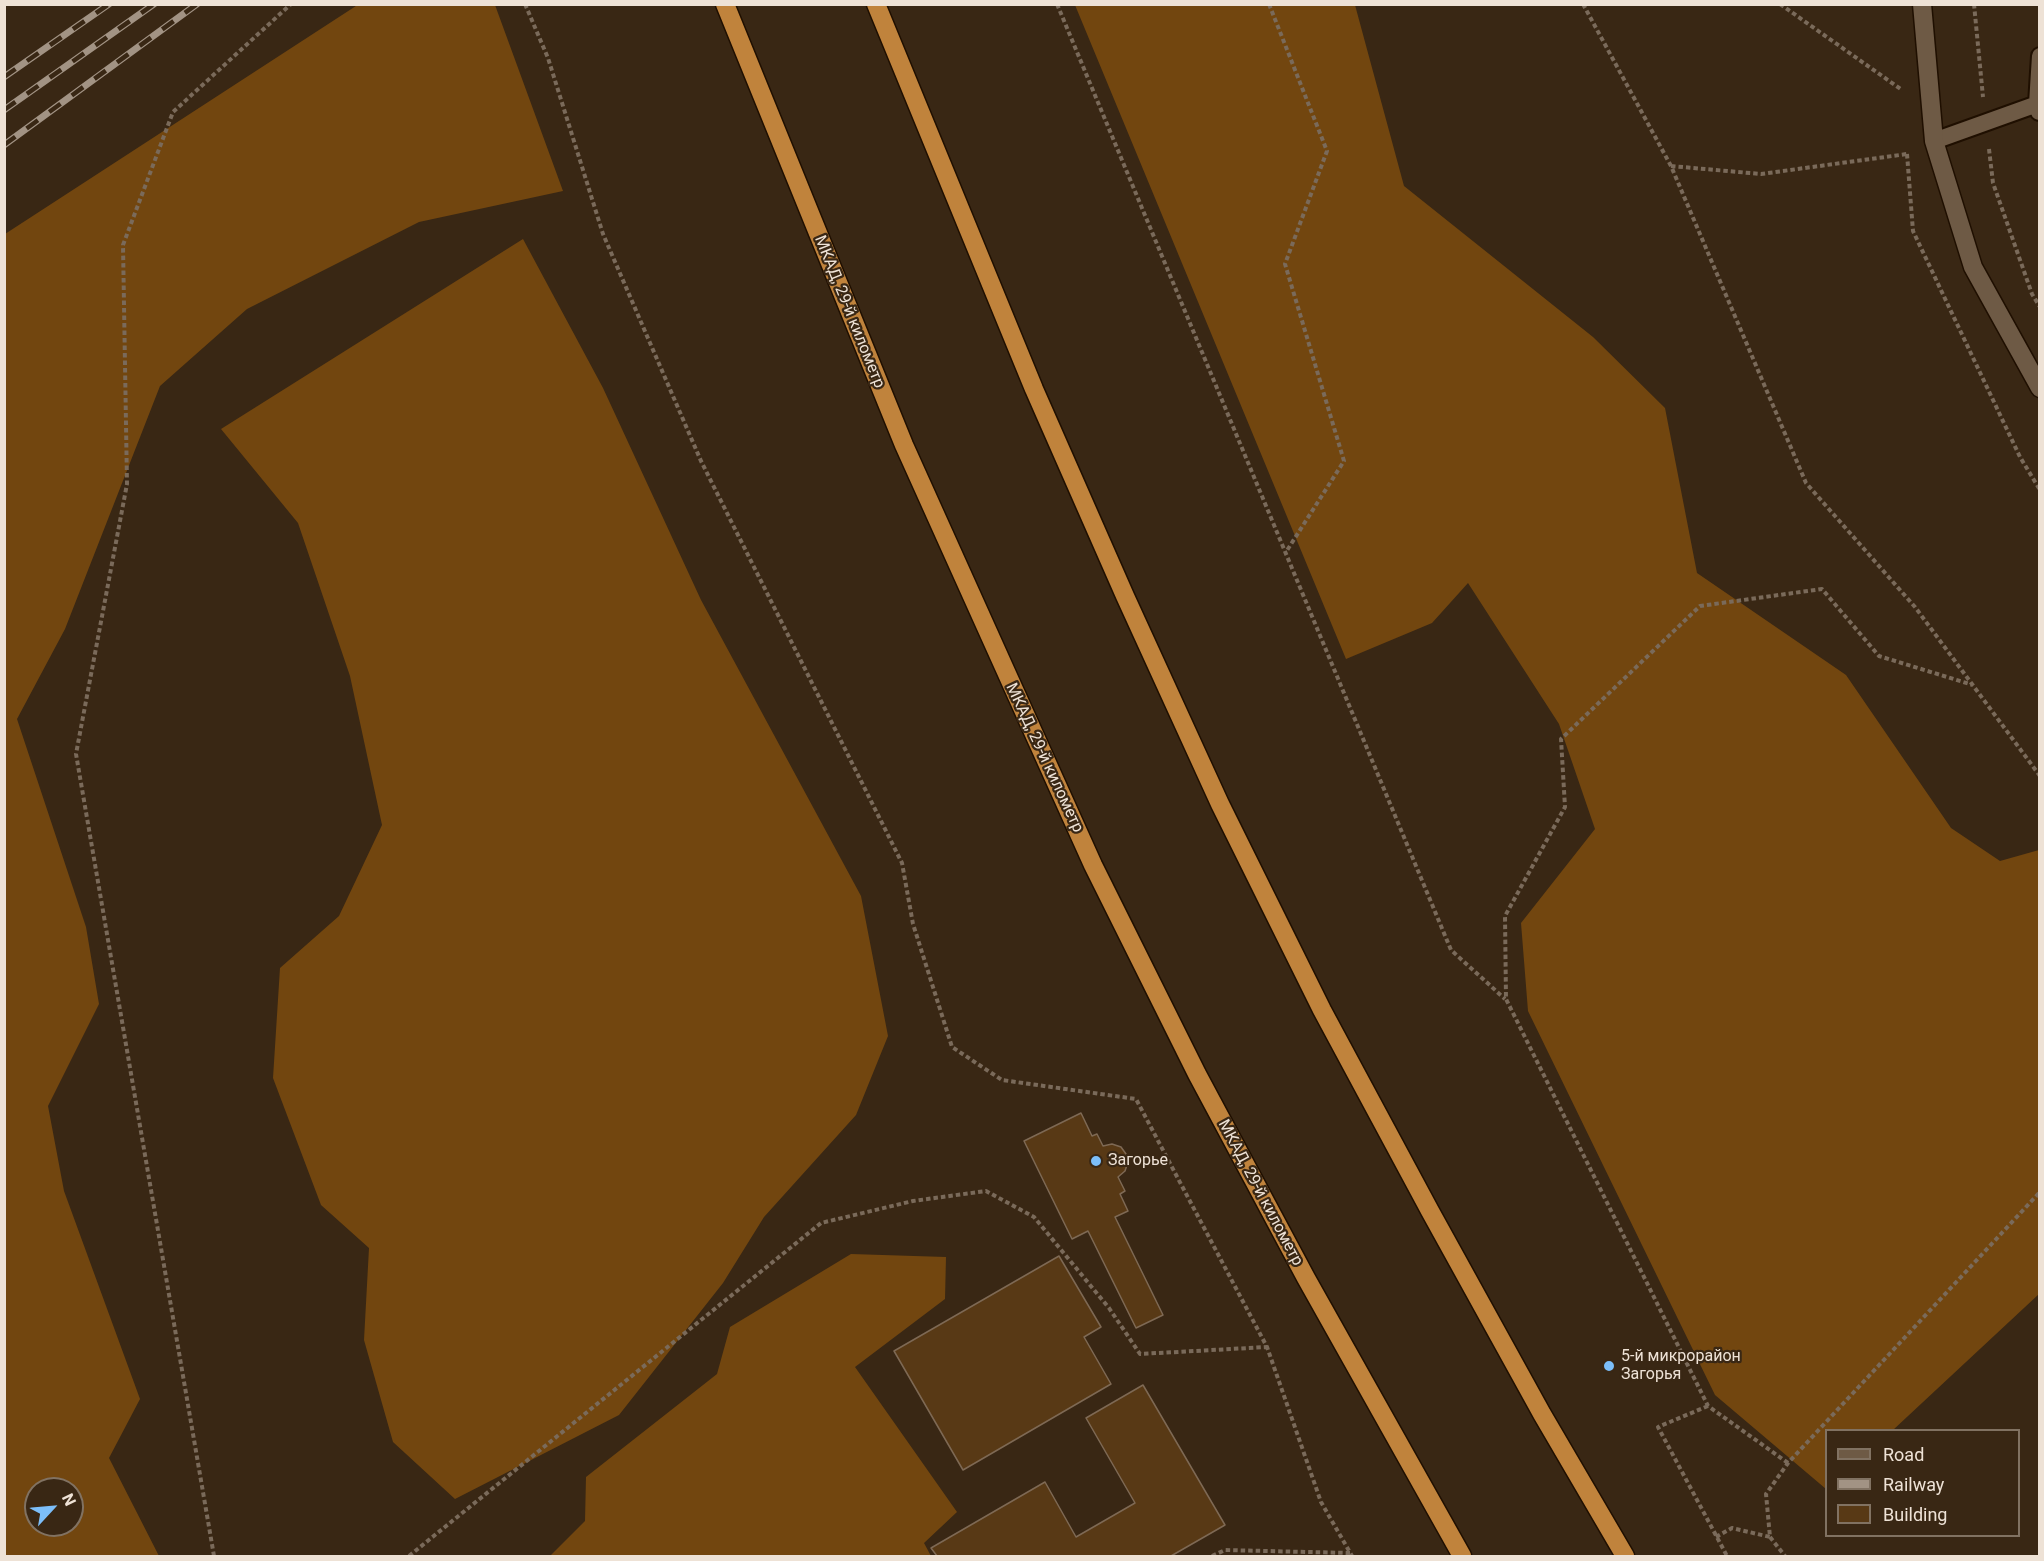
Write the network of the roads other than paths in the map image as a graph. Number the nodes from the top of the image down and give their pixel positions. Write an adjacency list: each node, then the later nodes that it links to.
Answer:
1 (725, 4): 8 (highway, МКАД, 29-й километр)
2 (876, 4): 9 (highway)
3 (1922, 4): 6 (street)
4 (2040, 56): 5 (lane)
5 (2039, 106): 6 (lane)
6 (1934, 141): 7 (street)
7 (2040, 388)
8 (1462, 1557)
9 (1625, 1557)

